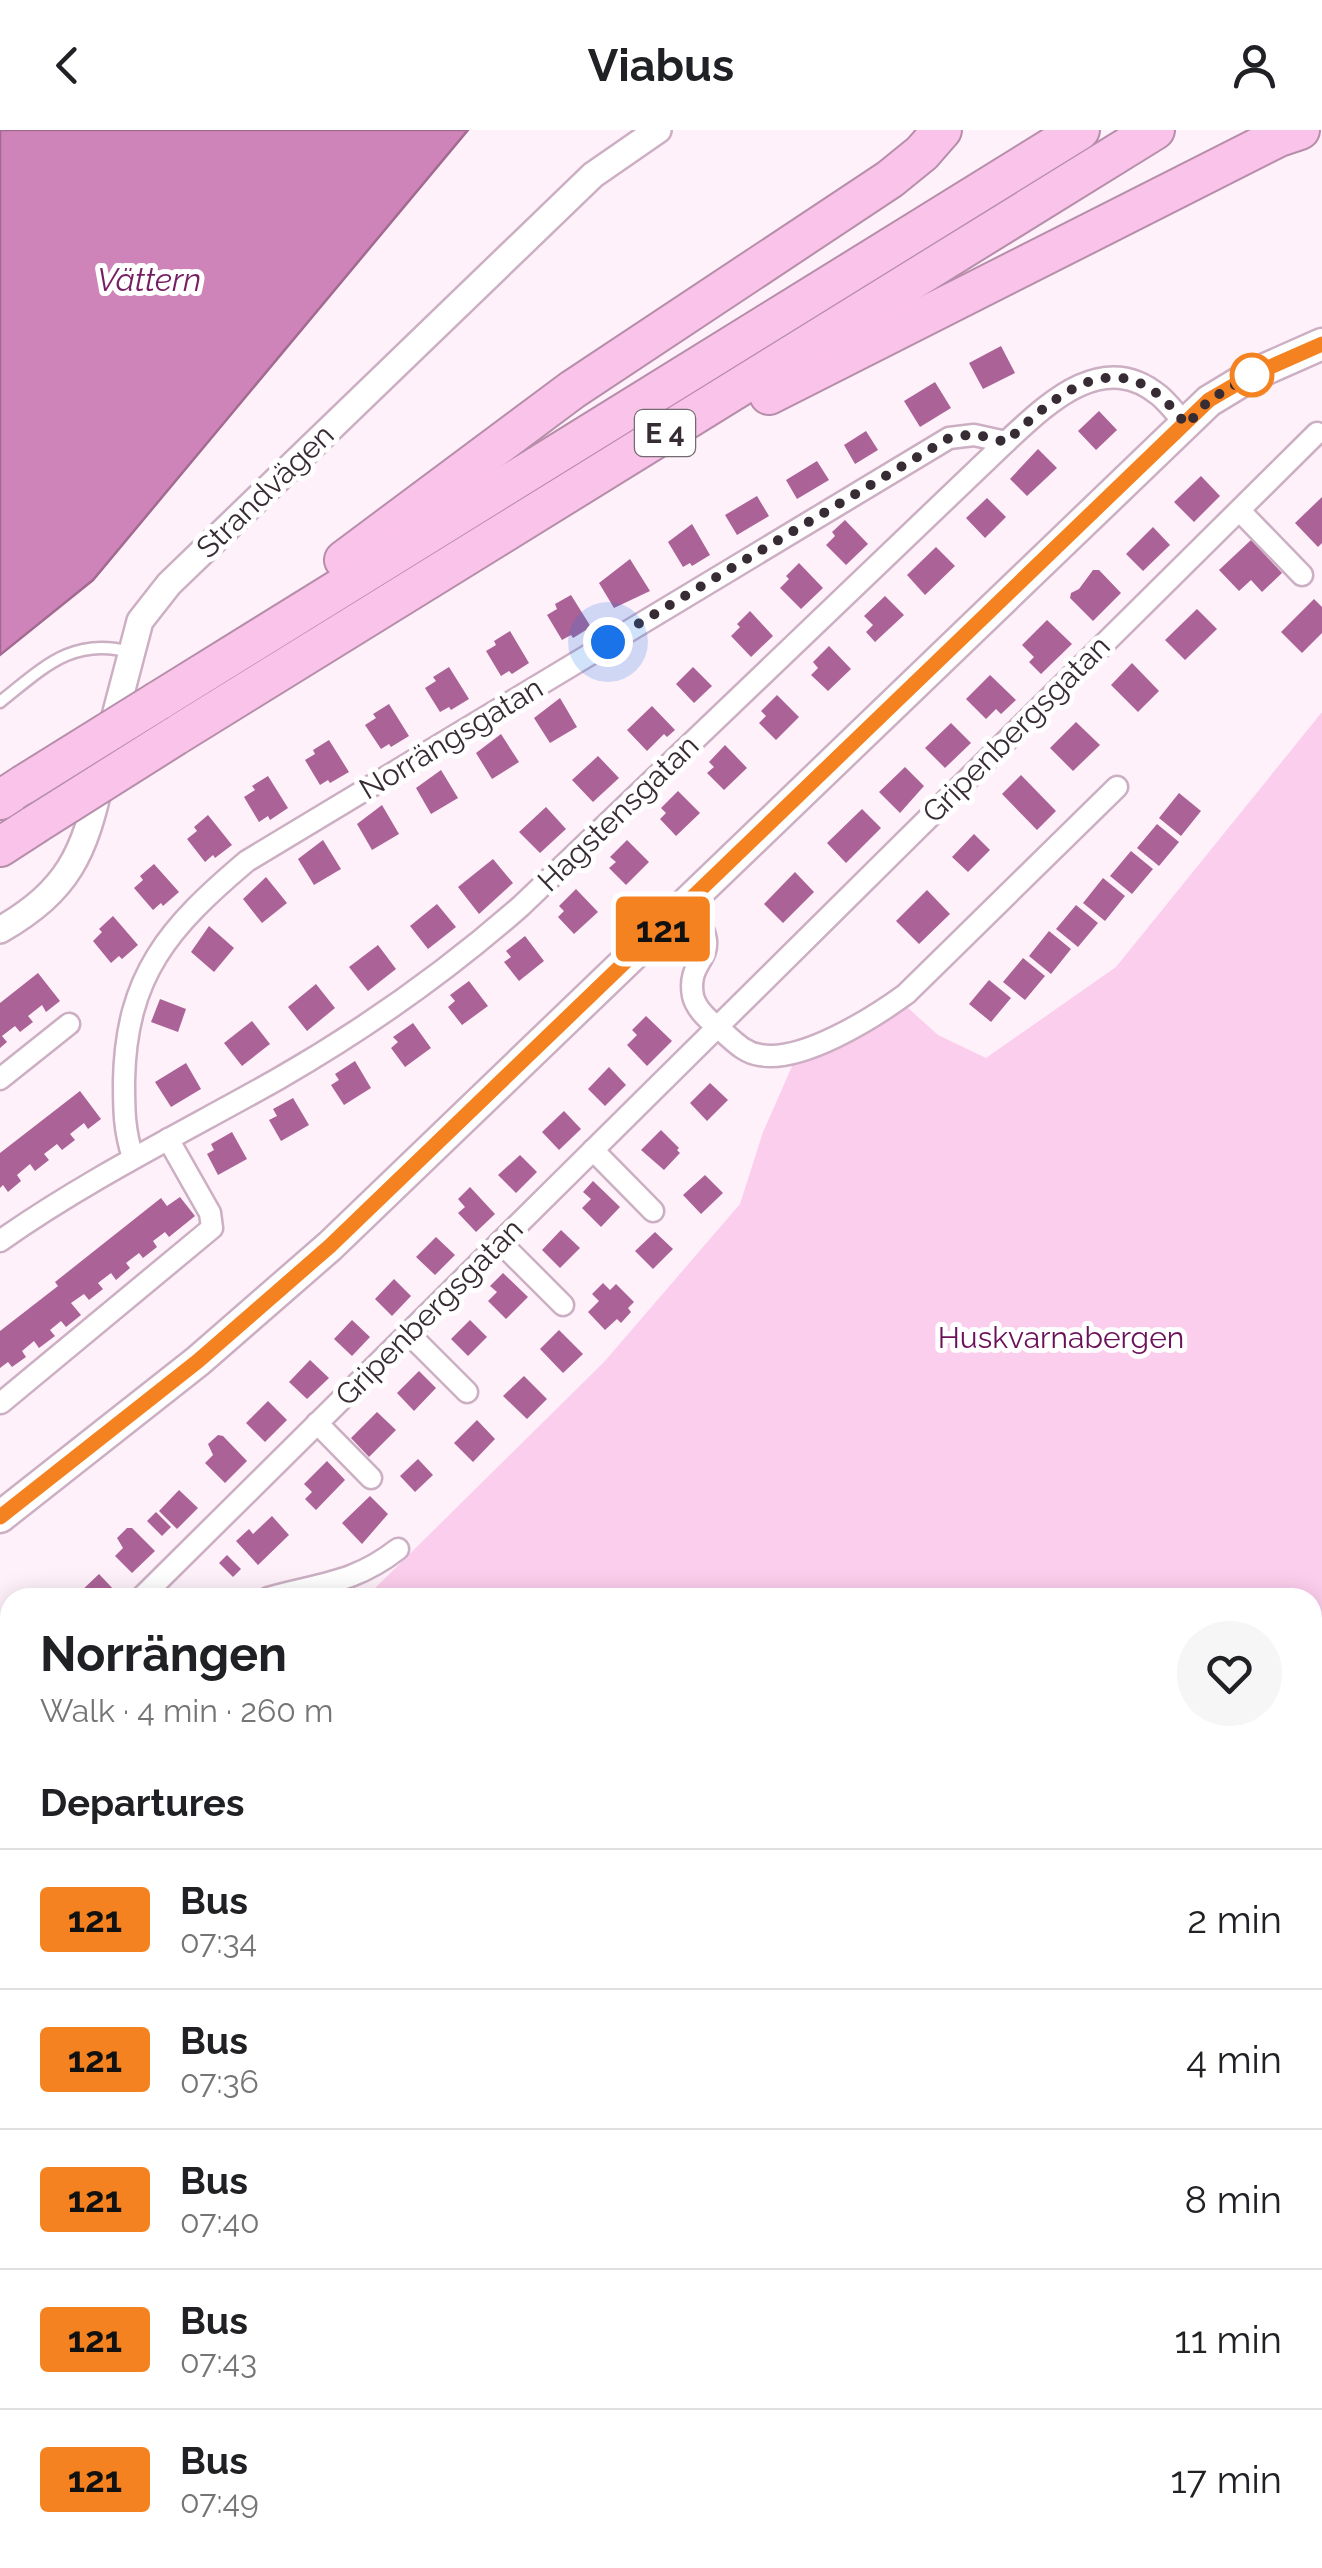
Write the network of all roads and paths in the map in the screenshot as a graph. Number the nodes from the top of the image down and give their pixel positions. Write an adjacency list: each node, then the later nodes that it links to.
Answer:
1 (658, 130): 14 (street, Strandvägen)
2 (942, 130): 16 (highway)
3 (1080, 130): 16 (highway, E 4)
4 (1155, 130): 11 (highway, E 4)
5 (1300, 130): 11 (highway)
6 (1322, 344): 8 (main road)
7 (1322, 364): 8 (main road)
8 (1187, 425): 10 (street, Hagstensgatan); 20 (main road)
9 (1317, 433): 12 (street, Gripenbergsgatan)
10 (1006, 442): 25 (street, Hagstensgatan); 27 (street, Norrängsgatan)
11 (552, 504): 19 (highway, E 4, bridge)
12 (1240, 511): 13 (street); 23 (street, Gripenbergsgatan)
13 (1302, 575)
14 (131, 652): 15 (lane); 21 (street, Strandvägen)
15 (0, 702)
16 (158, 702): 18 (highway, E 4, bridge)
17 (1117, 787): 23 (street)
18 (11, 792)
19 (0, 846)
20 (688, 905): 23 (street); 37 (main road)
21 (0, 930)
22 (70, 1024): 24 (street)
23 (717, 1027): 26 (street, Gripenbergsgatan)
24 (0, 1078)
25 (168, 1139): 27 (street, Hagstensgatan); 34 (street)
26 (593, 1150): 28 (street); 30 (street, Gripenbergsgatan)
27 (132, 1158): 29 (street, Hagstensgatan)
28 (653, 1212)
29 (0, 1241)
30 (500, 1242): 31 (street); 32 (street, Gripenbergsgatan)
31 (563, 1305)
32 (408, 1333): 33 (street); 35 (street, Gripenbergsgatan)
33 (467, 1392)
34 (1, 1403)
35 (317, 1423): 36 (street); 39 (street, Gripenbergsgatan)
36 (371, 1478)
37 (0, 1517)
38 (398, 1549): 40 (street)
39 (151, 1588)
40 (311, 1588)

